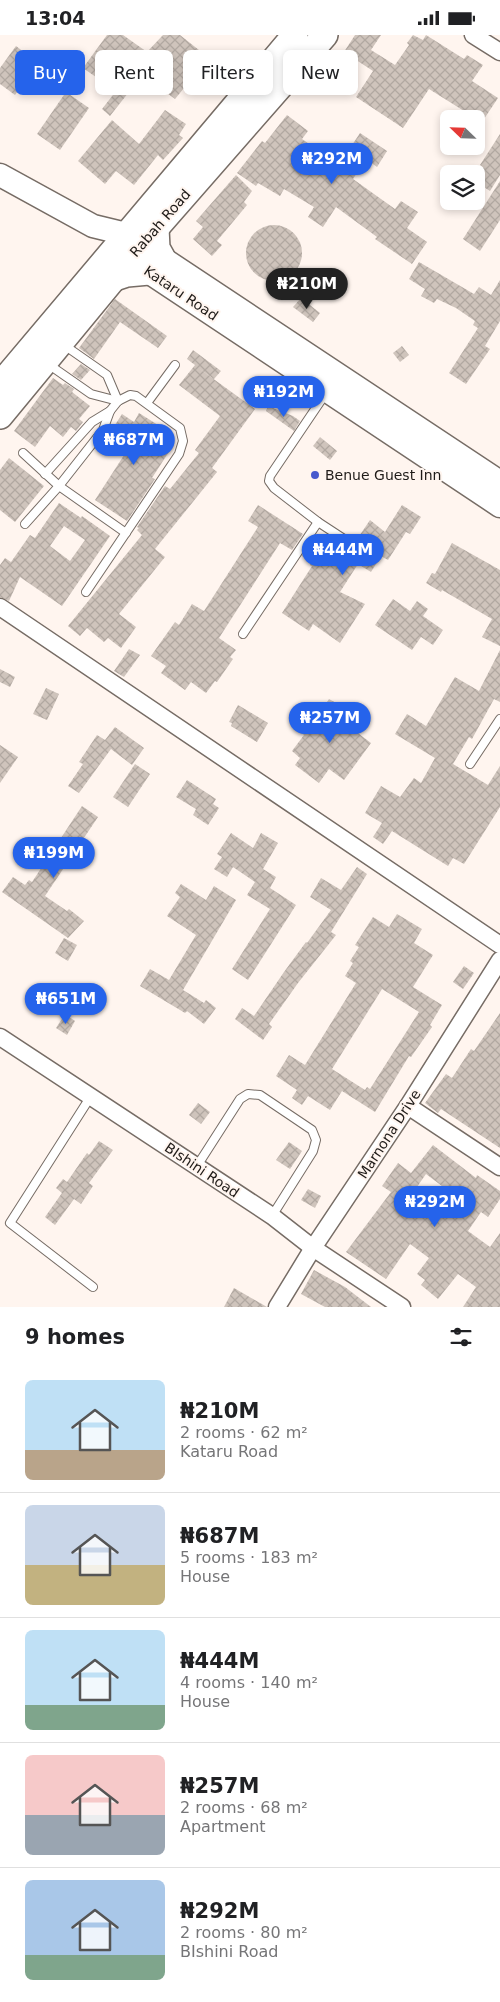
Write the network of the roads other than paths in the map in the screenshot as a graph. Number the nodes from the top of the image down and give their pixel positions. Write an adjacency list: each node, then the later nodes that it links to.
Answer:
1 (295, 35): 6 (main road, Rabah Road)
2 (325, 35): 6 (main road, Rabah Road)
3 (473, 35): 4 (street)
4 (500, 53)
5 (0, 175): 6 (street, Kataru Road)
6 (139, 249): 7 (main road, Rabah Road); 9 (main road, Rabah Road); 10 (street, Kataru Road); 17 (street, Kataru Road)
7 (52, 352): 11 (lane); 11 (lane); 14 (main road, Rabah Road)
8 (175, 365): 12 (lane)
9 (0, 385)
10 (327, 392): 19 (street, Kataru Road); 20 (lane)
11 (118, 401): 12 (lane); 13 (lane)
12 (148, 403): 22 (lane)
13 (110, 411): 16 (lane); 18 (lane)
14 (0, 416)
15 (23, 453): 16 (lane)
16 (45, 474): 18 (lane)
17 (500, 483)
18 (59, 486): 21 (lane); 22 (lane)
19 (500, 506)
20 (318, 522): 23 (lane); 26 (lane)
21 (25, 524)
22 (126, 533): 24 (lane)
23 (347, 541)
24 (86, 592)
25 (0, 607): 29 (street)
26 (243, 635)
27 (500, 719): 28 (lane)
28 (470, 764)
29 (500, 945)
30 (500, 960): 33 (street, Marnona Drive)
31 (0, 1037): 32 (street, BIshini Road)
32 (91, 1096): 34 (street, BIshini Road); 38 (lane)
33 (408, 1106): 35 (street); 37 (street, Marnona Drive)
34 (197, 1166): 36 (street, BIshini Road); 36 (lane)
35 (500, 1167)
36 (272, 1217): 37 (street, BIshini Road)
37 (313, 1247): 39 (street, Marnona Drive); 40 (street, BIshini Road)
38 (93, 1287)
39 (277, 1307)
40 (402, 1307)

